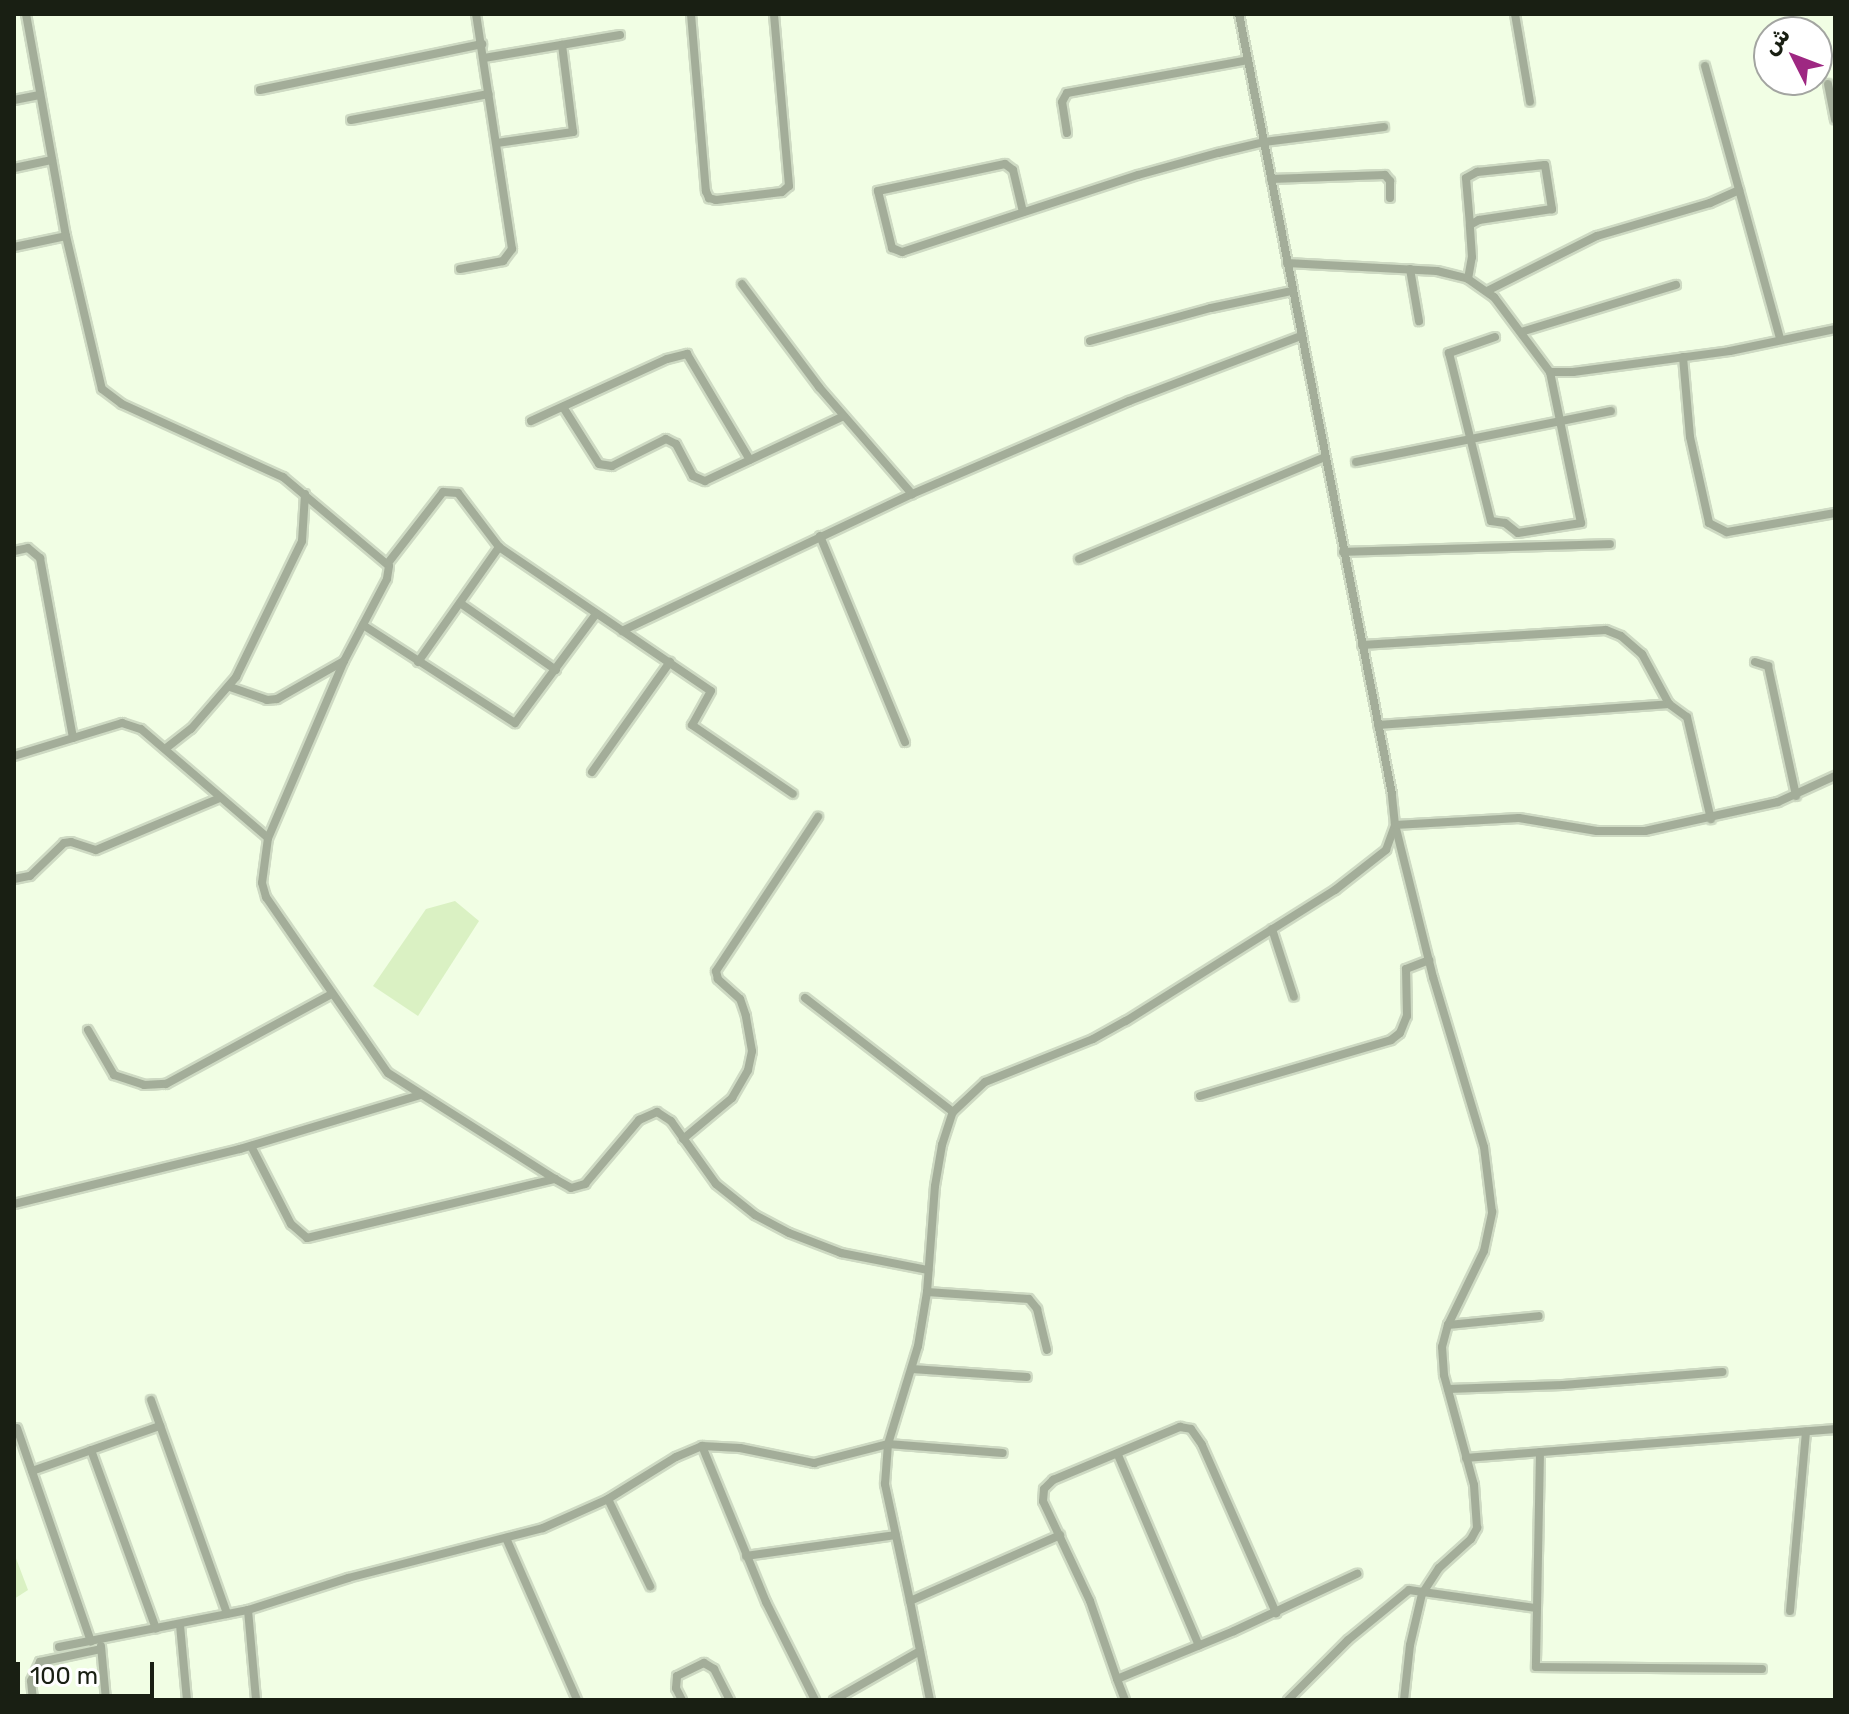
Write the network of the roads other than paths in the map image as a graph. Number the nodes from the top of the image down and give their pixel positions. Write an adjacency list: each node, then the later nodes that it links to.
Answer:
1 (26, 14): 15 (street)
2 (476, 14): 8 (street)
3 (691, 14): 4 (street)
4 (774, 14)
5 (1239, 14): 11 (street)
6 (1515, 14): 18 (street)
7 (620, 35): 9 (street)
8 (482, 44): 10 (street); 13 (street)
9 (562, 45): 10 (street); 24 (street)
10 (484, 58): 14 (street)
11 (1248, 60): 22 (street); 23 (street)
12 (1705, 66): 28 (street)
13 (260, 90)
14 (489, 94): 20 (street); 24 (street)
15 (40, 95): 17 (street); 25 (street)
16 (1830, 96): 19 (street)
17 (14, 100)
18 (1530, 102)
19 (1835, 119)
20 (351, 120)
21 (1384, 127): 23 (street)
22 (1067, 133)
23 (1264, 142): 27 (street); 30 (street)
24 (497, 143): 35 (street)
25 (52, 160): 26 (street); 32 (street)
26 (14, 168)
27 (1271, 179): 29 (street); 34 (street)
28 (1739, 190): 41 (street); 47 (street)
29 (1390, 198)
30 (1023, 212): 30 (street)
31 (1470, 225): 31 (street); 37 (street)
32 (66, 236): 33 (street); 60 (street)
33 (14, 247)
34 (1287, 263): 36 (street); 40 (street)
35 (460, 269)
36 (1410, 269): 37 (street); 42 (street)
37 (1468, 279): 41 (street)
38 (742, 284): 53 (street)
39 (1676, 285): 44 (street)
40 (1292, 291): 45 (street); 48 (street)
41 (1487, 291): 44 (street)
42 (1419, 321)
43 (1835, 329): 47 (street)
44 (1521, 332): 50 (street)
45 (1301, 336): 57 (street); 61 (street)
46 (1495, 337): 56 (street)
47 (1780, 339): 49 (street)
48 (1090, 341)
49 (1683, 357): 50 (street); 62 (street)
50 (1550, 372): 55 (street)
51 (563, 407): 54 (street); 58 (street); 58 (street)
52 (1611, 411): 55 (street)
53 (844, 416): 58 (street); 61 (street)
54 (531, 421)
55 (1559, 422): 56 (street); 56 (street)
56 (1470, 441): 59 (street)
57 (1325, 457): 67 (street); 68 (street)
58 (750, 460)
59 (1356, 462)
60 (305, 494): 69 (street); 80 (street)
61 (912, 494): 63 (street)
62 (1835, 513)
63 (820, 536): 73 (street); 84 (street)
64 (1610, 544): 67 (street)
65 (499, 547): 69 (street); 70 (street); 71 (street)
66 (14, 551): 83 (street)
67 (1343, 552): 74 (street)
68 (1079, 559)
69 (388, 563): 72 (street)
70 (460, 603): 76 (street); 79 (street)
71 (596, 614): 73 (street); 79 (street)
72 (363, 625): 75 (street); 76 (street)
73 (622, 631): 77 (street)
74 (1362, 645): 81 (street); 82 (street)
75 (344, 661): 80 (street); 95 (street)
76 (418, 662): 79 (street)
77 (670, 662): 87 (street); 89 (street)
78 (1755, 662): 90 (street)
79 (556, 670)
80 (230, 687): 85 (street)
81 (1669, 704): 82 (street); 93 (street)
82 (1378, 725): 94 (street)
83 (73, 738): 85 (street); 86 (street)
84 (905, 742)
85 (165, 749): 91 (street)
86 (14, 756)
87 (592, 772)
88 (1835, 776): 90 (street)
89 (793, 794)
90 (1796, 796): 93 (street)
91 (220, 798): 95 (street); 96 (street)
92 (818, 817): 106 (street)
93 (1711, 819): 94 (street)
94 (1395, 825): 97 (street); 98 (street)
95 (268, 838): 99 (street)
96 (14, 879)
97 (1272, 929): 100 (street); 105 (street)
98 (1429, 960): 104 (street); 113 (street)
99 (332, 994): 102 (street); 103 (street)
100 (1294, 997)
101 (805, 998): 105 (street)
102 (88, 1030)
103 (420, 1095): 107 (street); 108 (street)
104 (1200, 1096)
105 (953, 1112): 110 (street)
106 (683, 1139): 108 (street); 110 (street)
107 (251, 1146): 108 (street); 109 (street)
108 (555, 1179)
109 (14, 1204)
110 (928, 1270): 111 (street)
111 (927, 1292): 114 (street); 115 (street)
112 (1539, 1316): 113 (street)
113 (1448, 1325): 118 (street)
114 (1047, 1350)
115 (912, 1369): 117 (street); 124 (street)
116 (1722, 1372): 118 (street)
117 (1027, 1377)
118 (1448, 1389): 130 (street)
119 (151, 1400): 120 (street)
120 (160, 1426): 126 (street); 145 (street)
121 (17, 1428): 131 (street)
122 (1835, 1429): 123 (street)
123 (1806, 1432): 127 (street); 143 (street)
124 (888, 1444): 125 (street); 128 (street); 133 (street)
125 (702, 1446): 132 (street); 136 (street)
126 (91, 1450): 131 (street); 147 (street)
127 (1540, 1452): 130 (street); 141 (street)
128 (1003, 1453)
129 (1118, 1455): 134 (street); 144 (street); 149 (street)
130 (1466, 1458): 139 (street)
131 (32, 1471): 148 (street)
132 (608, 1499): 135 (street); 138 (street)
133 (896, 1535): 136 (street); 140 (street)
134 (1060, 1535): 140 (street); 153 (street)
135 (506, 1538): 142 (street); 158 (street)
136 (746, 1556): 161 (street)
137 (1357, 1574): 144 (street)
138 (650, 1586)
139 (1422, 1594): 141 (street); 165 (street); 166 (street)
140 (910, 1601): 151 (street)
141 (1535, 1608): 152 (street)
142 (248, 1610): 145 (street); 157 (street)
143 (1790, 1611)
144 (1276, 1613): 149 (street)
145 (227, 1614): 146 (street)
146 (180, 1625): 147 (street); 156 (street)
147 (156, 1629): 148 (street)
148 (97, 1644): 150 (street); 154 (street); 155 (street)
149 (1199, 1646): 153 (street)
150 (59, 1647)
151 (920, 1651): 162 (street); 163 (street)
152 (1762, 1669)
153 (1117, 1679): 164 (street)
154 (33, 1700)
155 (106, 1700)
156 (187, 1700)
157 (256, 1700)
158 (577, 1700)
159 (682, 1700): 160 (street)
160 (730, 1700)
161 (815, 1700)
162 (834, 1700)
163 (930, 1700)
164 (1125, 1700)
165 (1288, 1700)
166 (1404, 1700)

